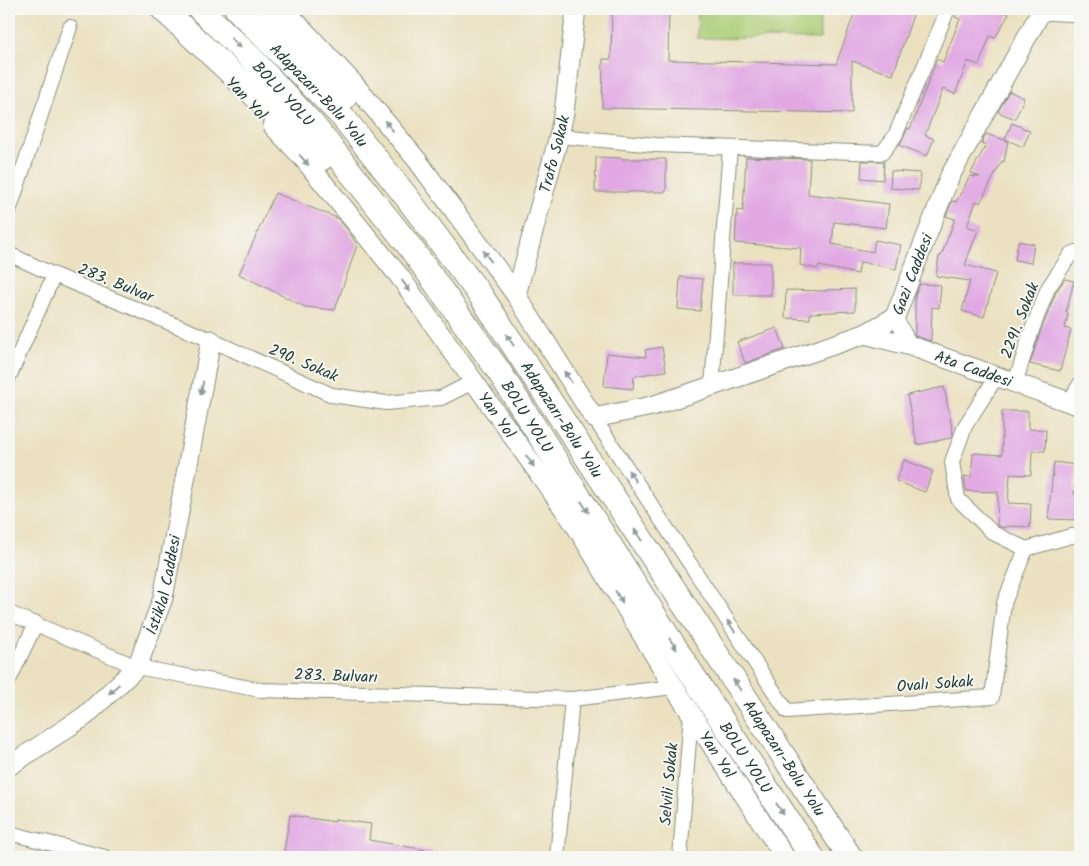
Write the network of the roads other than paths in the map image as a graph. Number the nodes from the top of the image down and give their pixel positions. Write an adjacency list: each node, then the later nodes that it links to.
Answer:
1 (163, 9): 13 (highway); 25 (street, Yan Yol, one-way to 25)
2 (200, 9): 13 (highway, BOLU YOLU, one-way to 13)
3 (237, 9): 18 (highway, Adapazarı-Bolu Yolu)
4 (576, 9): 10 (street, Trafo Sokak)
5 (948, 9): 11 (street)
6 (1042, 9): 8 (street, Gazi Caddesi); 19 (street, Gazi Caddesi)
7 (282, 10): 17 (street, one-way to 7); 18 (highway)
8 (1080, 12)
9 (70, 27): 12 (street)
10 (559, 136): 11 (street); 17 (street, Trafo Sokak)
11 (730, 148): 27 (street)
12 (9, 211)
13 (410, 247): 45 (highway, BOLU YOLU, one-way to 45)
14 (1080, 251): 24 (street, 2291. Sokak)
15 (9, 254): 16 (street, 283. Bulvar)
16 (54, 275): 21 (street, 283. Bulvar); 23 (street)
17 (516, 295): 29 (street, one-way to 17)
18 (481, 296): 46 (highway, Adapazarı-Bolu Yolu, one-way to 18)
19 (895, 317): 20 (street, Gazi Caddesi); 22 (street)
20 (866, 334): 22 (street, Ata Caddesi); 27 (street, Gazi Caddesi)
21 (211, 340): 25 (street, 290. Sokak); 34 (street, İstiklal Caddesi, one-way to 34)
22 (911, 346): 24 (street, Ata Caddesi)
23 (9, 377)
24 (1006, 380): 28 (street, Ata Caddesi); 31 (street, 2291. Sokak)
25 (474, 382): 36 (street, Yan Yol, one-way to 36)
26 (1080, 384): 28 (street)
27 (712, 386): 29 (street, Gazi Caddesi)
28 (1075, 404)
29 (594, 418): 31 (street, Ovalı Sokak, one-way to 29)
30 (1080, 536): 31 (street)
31 (1026, 549)
32 (9, 613): 33 (street, 283. Bulvarı)
33 (36, 623): 34 (street, 283. Bulvarı); 35 (street)
34 (137, 667): 37 (street, 283. Bulvarı); 39 (street, İstiklal Caddesi, one-way to 39)
35 (9, 680)
36 (674, 687): 37 (street, 283. Bulvarı); 38 (street, Yan Yol)
37 (572, 699): 42 (street)
38 (691, 714): 43 (street, Selvili Sokak); 44 (street, Yan Yol)
39 (9, 766)
40 (9, 834): 41 (street)
41 (104, 857)
42 (557, 857)
43 (680, 857)
44 (785, 857)
45 (812, 857)
46 (850, 857)

